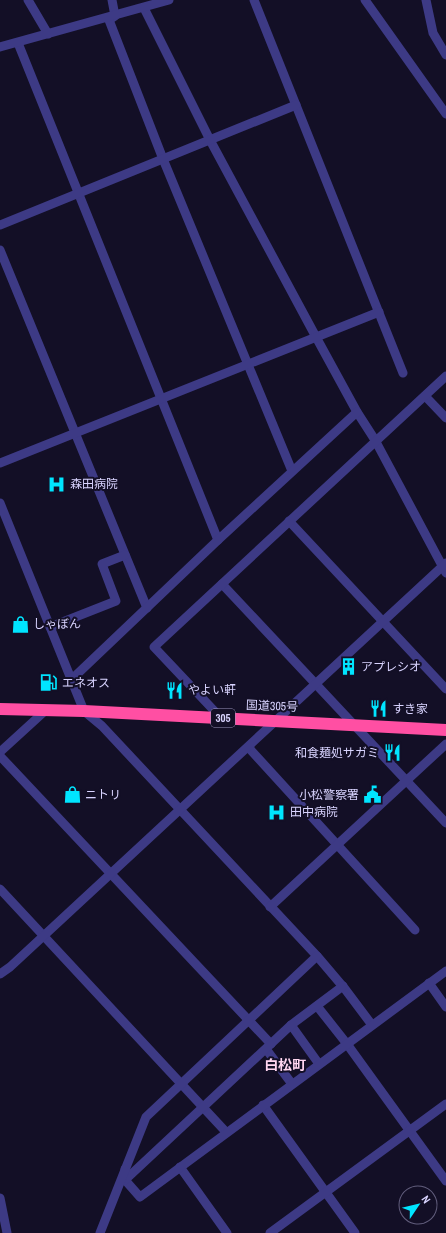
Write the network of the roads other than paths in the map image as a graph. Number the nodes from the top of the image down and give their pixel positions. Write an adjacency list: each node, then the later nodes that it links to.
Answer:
1 (28, 0): 9 (street)
2 (112, 0): 8 (street)
3 (168, 0): 7 (street)
4 (254, 0): 13 (street)
5 (365, 0): 14 (street)
6 (426, 0): 12 (street)
7 (144, 8): 8 (street); 15 (street)
8 (115, 16): 9 (street); 16 (street)
9 (48, 34): 10 (street)
10 (18, 43): 11 (street); 17 (street)
11 (0, 47)
12 (446, 55)
13 (296, 105): 15 (street); 20 (street)
14 (446, 114)
15 (210, 140): 16 (street); 21 (street)
16 (163, 159): 17 (street); 22 (street)
17 (78, 194): 18 (street); 26 (street)
18 (0, 225)
19 (0, 250): 29 (street)
20 (379, 312): 21 (street); 23 (street)
21 (316, 337): 22 (street); 27 (street)
22 (247, 364): 26 (street); 32 (street)
23 (403, 373)
24 (446, 376): 25 (street)
25 (425, 396): 28 (street); 30 (street)
26 (161, 398): 29 (street); 36 (street)
27 (357, 412): 30 (street); 32 (street)
28 (446, 418)
29 (75, 433): 31 (street); 37 (street)
30 (375, 440): 35 (street); 38 (street)
31 (0, 463)
32 (292, 471): 36 (street)
33 (0, 503): 34 (street)
34 (2, 514): 42 (street)
35 (289, 521): 39 (street); 41 (street)
36 (218, 540): 40 (street)
37 (125, 555): 40 (street); 42 (street)
38 (445, 568): 41 (street)
39 (222, 584): 44 (street); 49 (street)
40 (147, 608): 43 (street)
41 (383, 621): 44 (street); 45 (street)
42 (50, 627): 43 (street)
43 (72, 679): 48 (street)
44 (315, 685): 50 (street); 51 (street)
45 (446, 689)
46 (0, 708): 47 (highway, 国道305号 / 305)
47 (46, 710): 48 (highway, 国道305号 / 305); 55 (street)
48 (84, 711): 49 (highway, 国道305号 / 305); 58 (street)
49 (221, 718): 50 (highway, 国道305号 / 305)
50 (275, 720): 51 (highway, 国道305号 / 305); 54 (street)
51 (352, 725): 52 (highway, 国道305号 / 305); 57 (street)
52 (446, 730)
53 (446, 744): 57 (street)
54 (248, 747): 58 (street); 60 (street)
55 (0, 752)
56 (0, 756): 61 (street)
57 (405, 781): 59 (street); 60 (street)
58 (179, 811): 61 (street); 63 (street)
59 (446, 823)
60 (337, 846): 63 (street); 64 (street)
61 (111, 875): 65 (street); 73 (street)
62 (0, 889): 65 (street)
63 (270, 907): 66 (street)
64 (415, 930)
65 (43, 937): 68 (street); 79 (street)
66 (317, 956): 70 (street); 73 (street)
67 (446, 971): 69 (street)
68 (0, 974)
69 (429, 983): 72 (street); 75 (street)
70 (343, 986): 71 (street); 75 (street)
71 (317, 1006): 74 (street); 76 (street)
72 (446, 1007)
73 (248, 1020): 77 (street); 79 (street)
74 (291, 1025): 77 (street); 78 (street)
75 (372, 1025): 76 (street)
76 (346, 1044): 78 (street); 84 (street)
77 (268, 1046): 80 (street); 83 (street)
78 (319, 1064): 80 (street)
79 (181, 1084): 83 (street); 87 (street)
80 (292, 1084): 82 (street)
81 (446, 1104): 84 (street)
82 (263, 1105): 85 (street); 90 (street)
83 (203, 1107): 85 (street); 88 (street)
84 (409, 1131): 89 (street); 90 (street)
85 (226, 1132): 86 (street)
86 (180, 1167): 88 (street); 94 (street)
87 (125, 1169): 88 (street); 93 (street)
88 (125, 1180)
89 (446, 1181)
90 (326, 1192): 95 (street); 96 (street)
91 (0, 1198): 92 (street)
92 (7, 1233)
93 (100, 1233)
94 (227, 1233)
95 (270, 1233)
96 (355, 1233)

